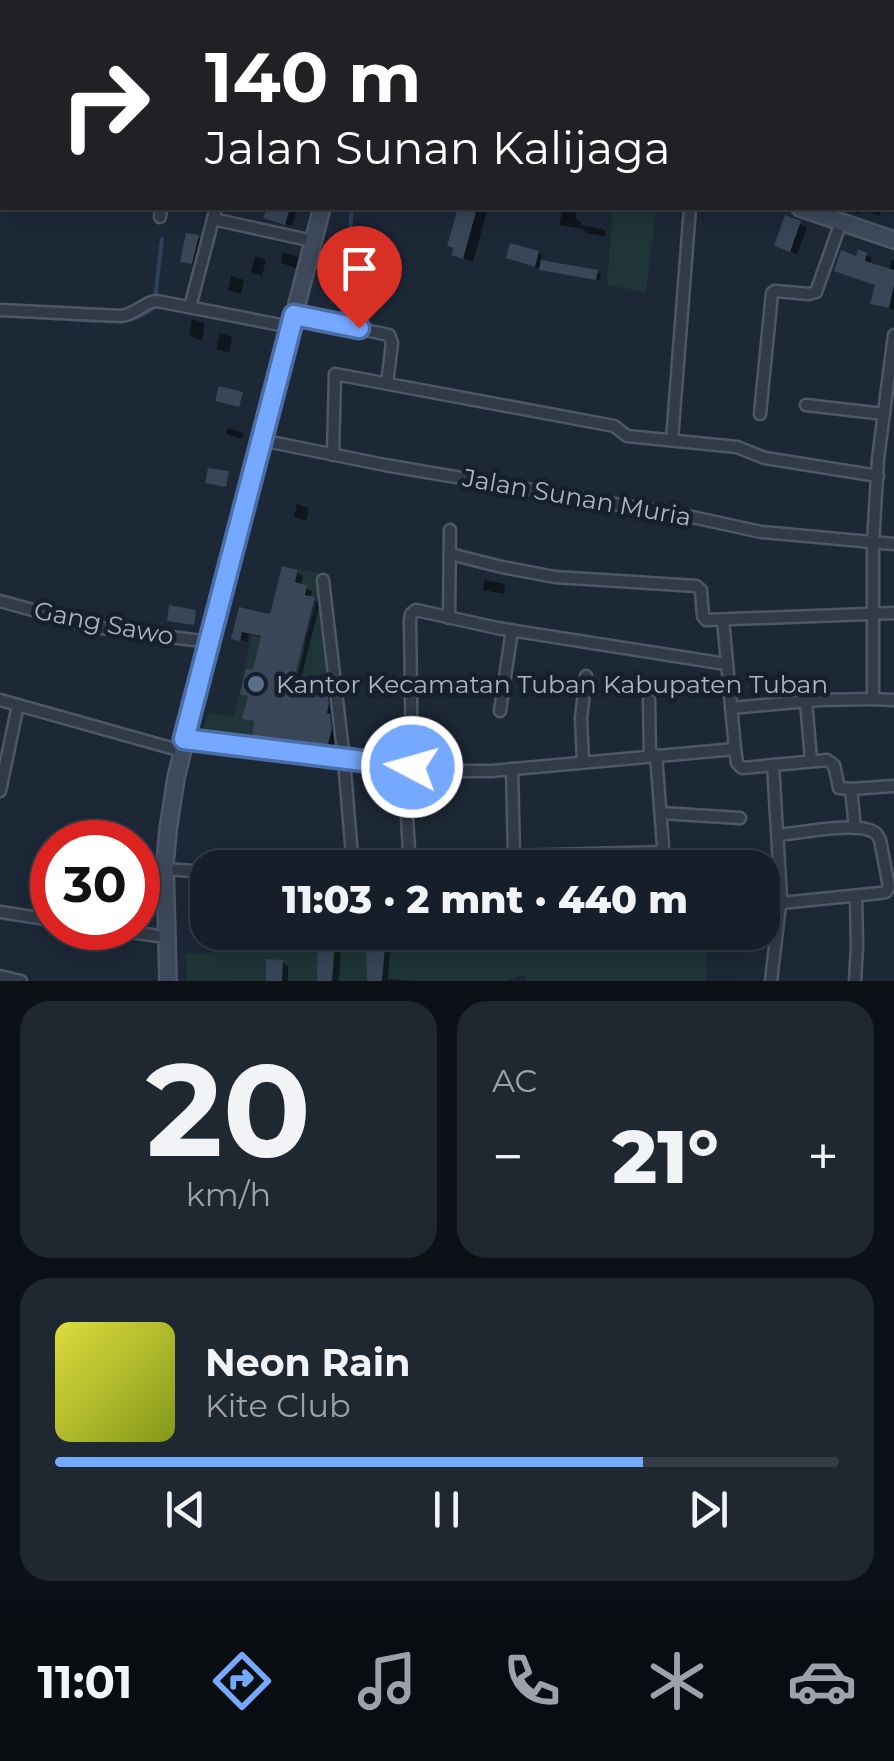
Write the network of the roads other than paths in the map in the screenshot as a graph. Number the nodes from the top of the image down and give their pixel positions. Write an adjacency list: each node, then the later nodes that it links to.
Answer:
1 (321, 210): 6 (main road)
2 (690, 210): 19 (street)
3 (809, 210): 5 (main road)
4 (214, 213): 6 (street); 8 (street)
5 (836, 216): 7 (main road); 15 (street)
6 (313, 240): 10 (main road)
7 (894, 240)
8 (190, 307): 9 (street); 10 (street)
9 (0, 310)
10 (292, 321): 12 (street); 18 (main road)
11 (894, 335): 13 (street)
12 (387, 383): 19 (street); 21 (street)
13 (890, 400): 16 (street)
14 (806, 405): 16 (street)
15 (760, 414)
16 (884, 414): 17 (street)
17 (881, 438): 20 (street); 22 (street)
18 (261, 440): 21 (street, Jalan Sunan Muria); 34 (main road)
19 (672, 440): 22 (street)
20 (894, 440)
21 (333, 455): 24 (street, Jalan Sunan Muria)
22 (878, 476): 24 (street)
23 (450, 530): 26 (street)
24 (873, 543): 25 (street, Jalan Sunan Muria); 30 (street)
25 (894, 544)
26 (450, 554): 31 (street); 32 (street)
27 (323, 580): 48 (street)
28 (0, 601): 34 (street, Gang Sawo)
29 (894, 612): 30 (street)
30 (873, 613): 32 (street); 37 (street)
31 (449, 618): 33 (street); 52 (street)
32 (723, 620): 35 (street)
33 (512, 630): 35 (street); 44 (street)
34 (209, 642): 45 (main road)
35 (726, 664): 43 (street)
36 (586, 676): 50 (street)
37 (873, 699): 40 (street); 41 (street)
38 (0, 700): 42 (street)
39 (649, 700): 47 (street)
40 (894, 700)
41 (806, 701): 43 (street); 49 (street)
42 (18, 706): 45 (street); 56 (street)
43 (731, 708): 46 (street)
44 (500, 710)
45 (183, 745): 48 (street); 66 (main road)
46 (735, 749): 47 (street); 51 (street)
47 (653, 756): 50 (street); 57 (street)
48 (344, 760): 52 (street); 61 (street)
49 (811, 760): 51 (street); 55 (street)
50 (583, 762): 53 (street)
51 (774, 765): 60 (street)
52 (408, 766): 53 (street); 62 (street)
53 (512, 768): 63 (street)
54 (894, 786): 55 (street)
55 (851, 789): 59 (street)
56 (0, 791)
57 (660, 813): 58 (street); 64 (street)
58 (740, 818)
59 (855, 828): 60 (street); 65 (street)
60 (778, 836): 69 (street)
61 (352, 850)
62 (410, 850)
63 (514, 850)
64 (662, 850)
65 (888, 852): 68 (street)
66 (165, 869): 67 (street); 73 (main road)
67 (190, 871)
68 (856, 896): 69 (street); 78 (street)
69 (781, 903): 77 (street)
70 (0, 912): 71 (street)
71 (30, 917)
72 (160, 935): 73 (street)
73 (166, 936): 76 (main road)
74 (0, 976): 75 (street)
75 (22, 981)
76 (168, 981)
77 (771, 981)
78 (855, 981)

